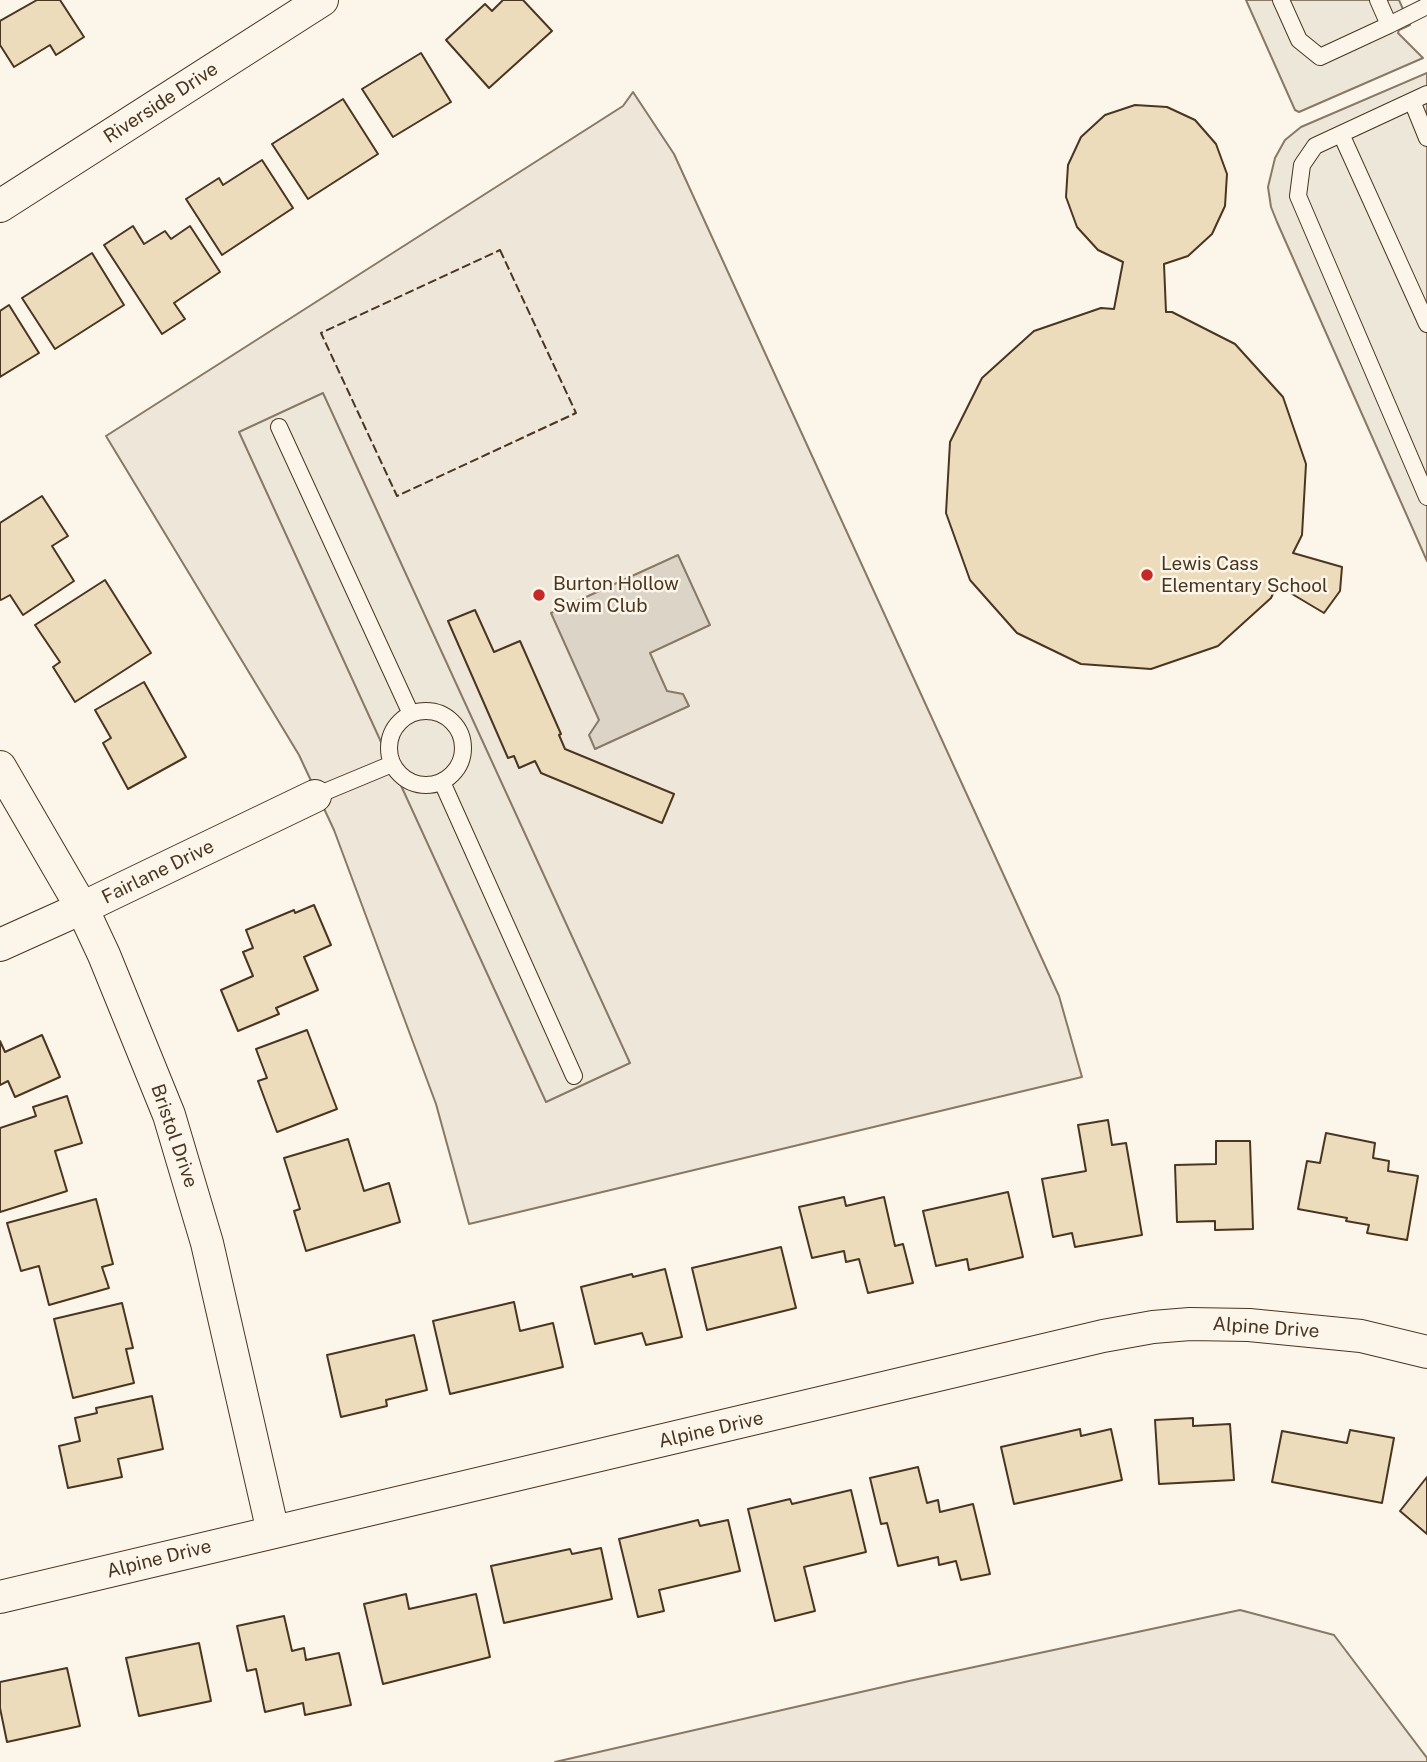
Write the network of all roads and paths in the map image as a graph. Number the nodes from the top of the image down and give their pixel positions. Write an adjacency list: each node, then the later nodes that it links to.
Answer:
1 (322, 0): 9 (street, Riverside Drive)
2 (1281, 0): 5 (lane)
3 (1378, 0): 5 (lane)
4 (1427, 6): 5 (lane)
5 (1389, 25)
6 (1419, 97): 7 (lane); 8 (lane)
7 (1341, 134): 10 (lane); 12 (lane)
8 (1427, 138)
9 (0, 206)
10 (1427, 324)
11 (279, 426): 13 (lane)
12 (1427, 497)
13 (411, 714): 14 (lane); 16 (lane)
14 (392, 764): 16 (lane); 17 (lane)
15 (0, 767): 18 (street, Bristol Drive)
16 (442, 782): 20 (lane)
17 (315, 796): 18 (street, Fairlane Drive)
18 (82, 908): 19 (street, Fairlane Drive); 22 (street, Bristol Drive)
19 (0, 945)
20 (575, 1076)
21 (1427, 1352): 22 (street, Alpine Drive)
22 (273, 1532): 23 (street, Alpine Drive)
23 (0, 1597)

